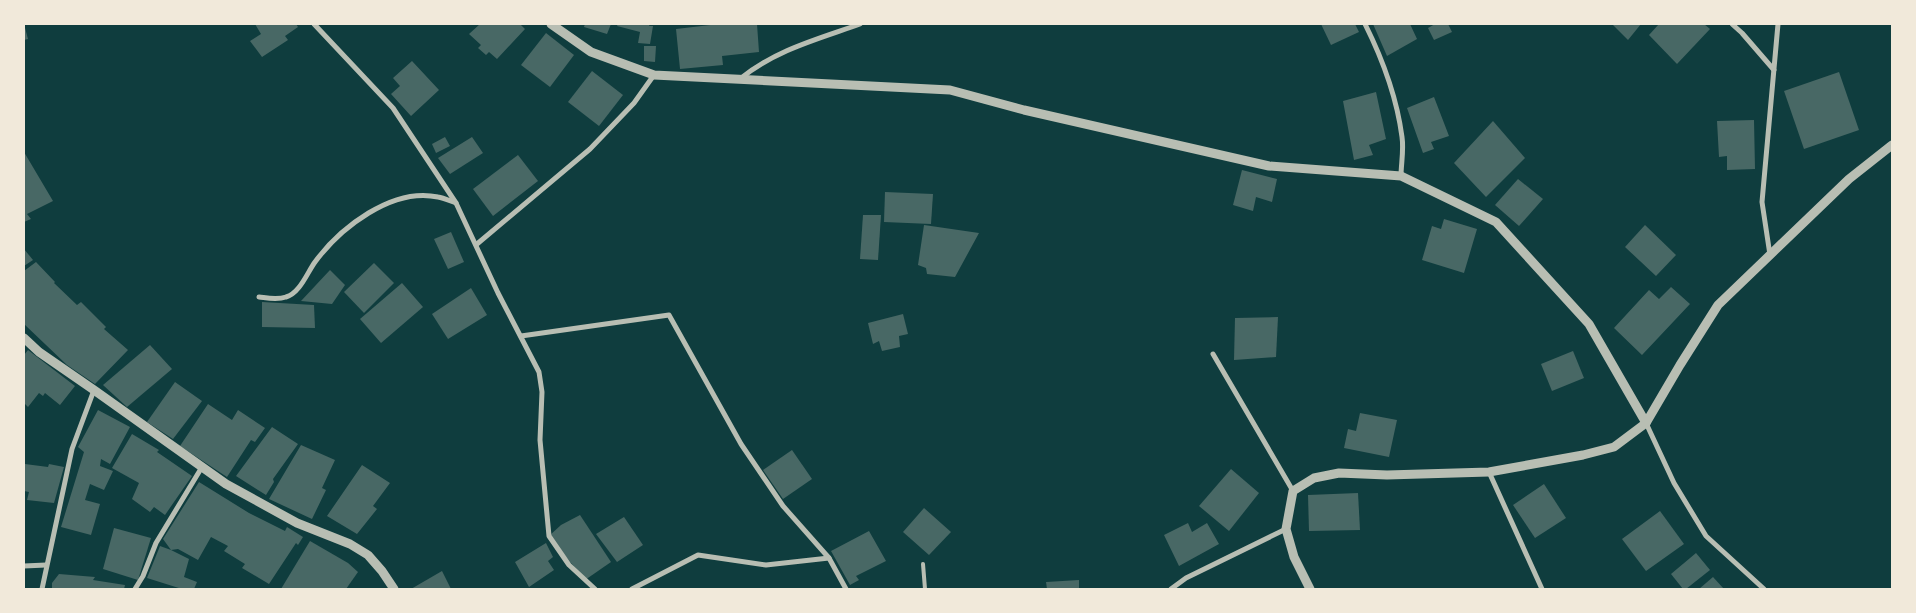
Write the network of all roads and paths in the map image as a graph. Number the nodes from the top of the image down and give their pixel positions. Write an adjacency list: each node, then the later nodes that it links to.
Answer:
1 (314, 24): 12 (street)
2 (551, 24): 8 (street)
3 (860, 24): 9 (street)
4 (1365, 24): 11 (street)
5 (1732, 24): 7 (street)
6 (1778, 24): 7 (street)
7 (1774, 71): 14 (street)
8 (654, 75): 9 (street); 13 (street)
9 (740, 78): 11 (street)
10 (1892, 145): 14 (street)
11 (1401, 176): 20 (street)
12 (456, 203): 13 (street); 15 (street)
13 (477, 244): 16 (street)
14 (1770, 255): 20 (street)
15 (259, 297)
16 (521, 336): 25 (street); 32 (street)
17 (24, 338): 19 (street)
18 (1213, 354): 23 (street)
19 (94, 390): 21 (street); 27 (street)
20 (1646, 423): 22 (street); 39 (street)
21 (202, 467): 30 (street); 31 (street)
22 (1490, 472): 23 (street); 38 (street)
23 (1293, 491): 24 (street)
24 (1286, 529): 36 (street); 37 (street)
25 (829, 558): 33 (street); 34 (street)
26 (923, 564): 35 (lane)
27 (46, 565): 28 (street); 29 (street)
28 (24, 566)
29 (42, 589)
30 (135, 589)
31 (394, 589)
32 (595, 589)
33 (632, 589)
34 (846, 589)
35 (925, 589)
36 (1171, 589)
37 (1310, 589)
38 (1542, 589)
39 (1764, 589)

